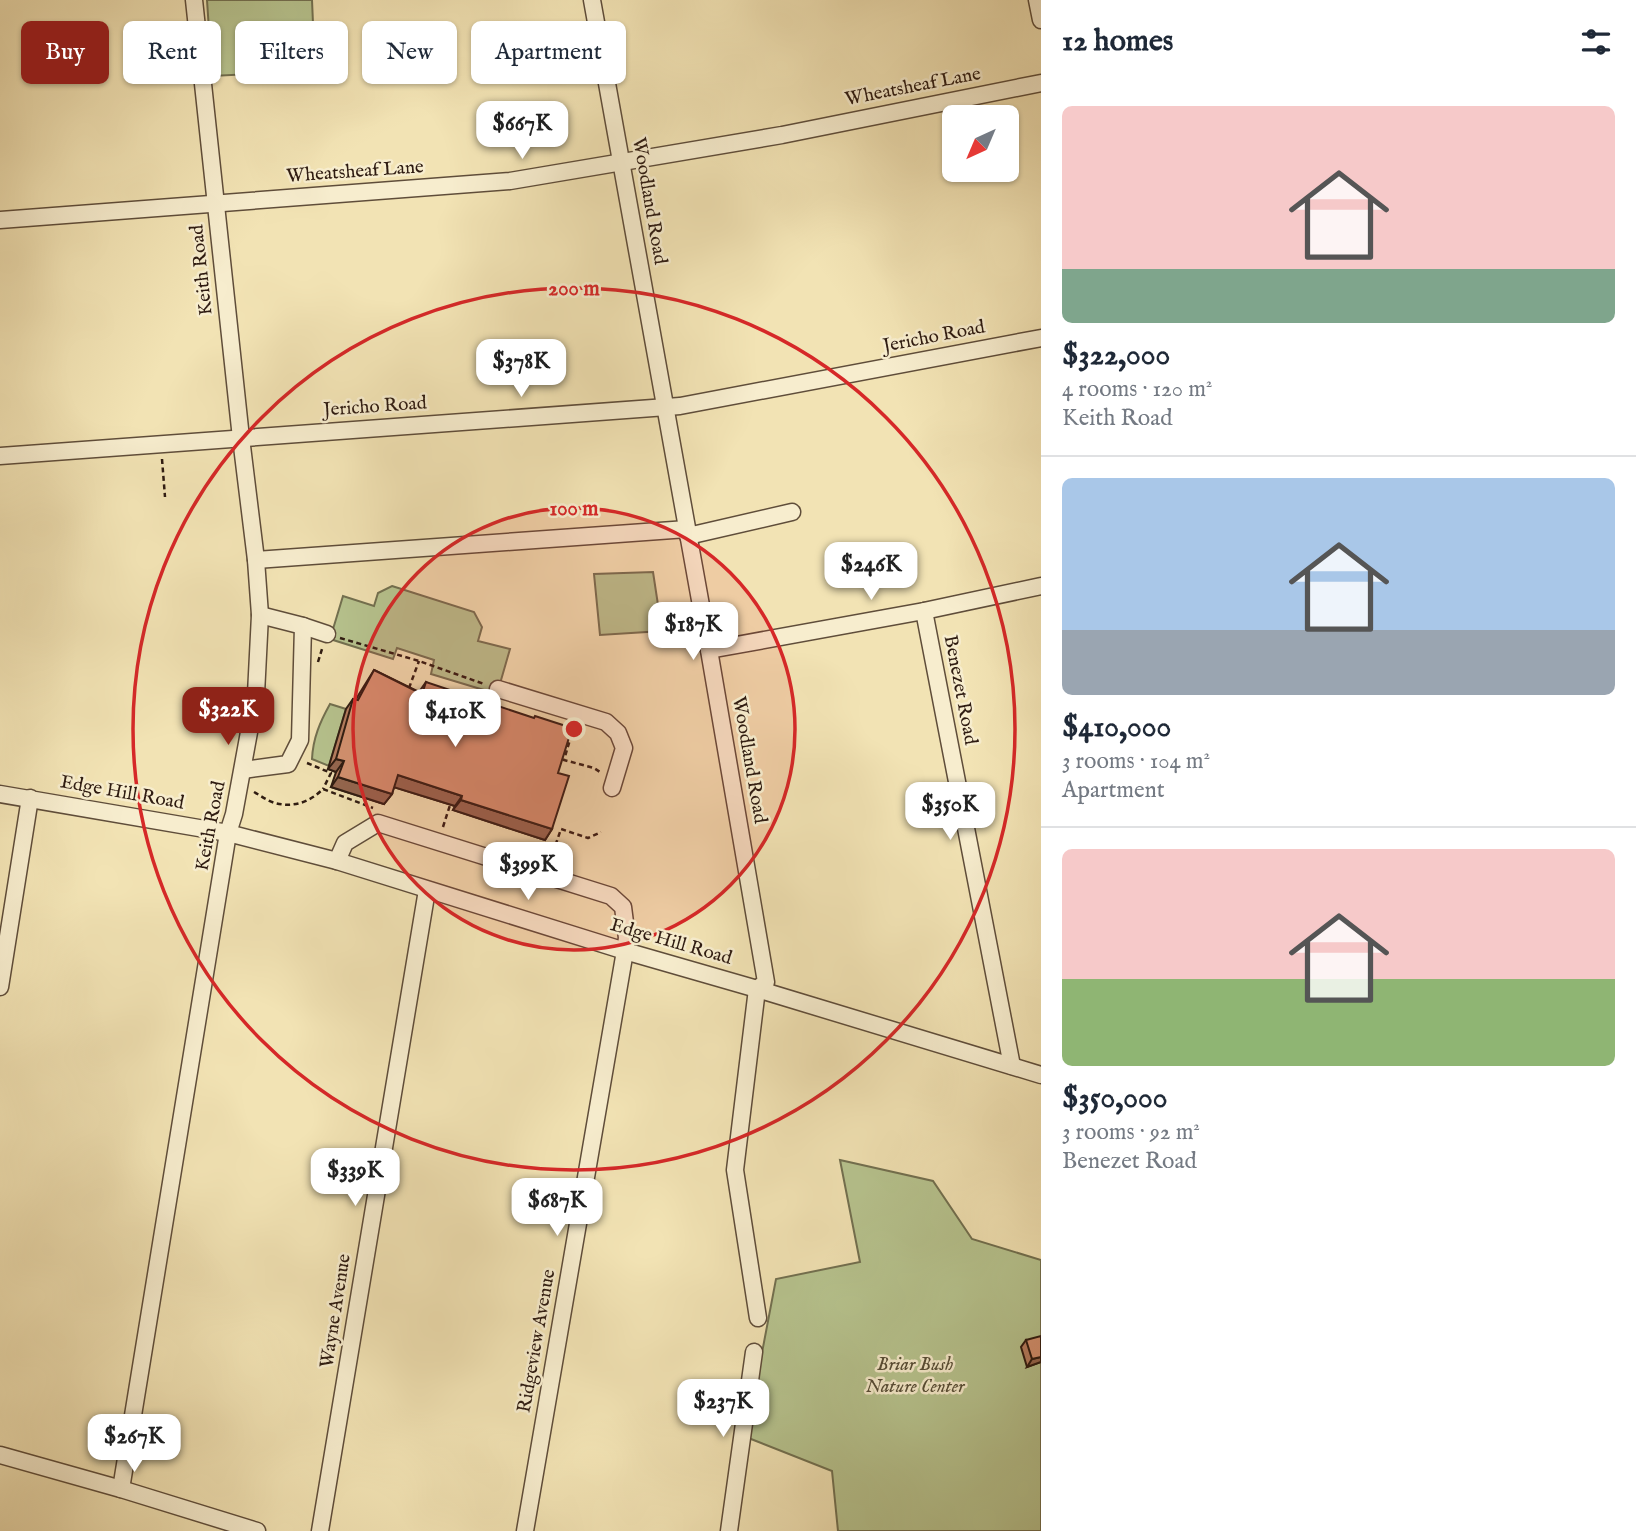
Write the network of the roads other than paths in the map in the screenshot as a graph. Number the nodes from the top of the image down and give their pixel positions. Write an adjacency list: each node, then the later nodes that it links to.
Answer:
1 (194, 0): 7 (street, Keith Road)
2 (592, 0): 6 (street, Woodland Road)
3 (1037, 0): 4 (street)
4 (1041, 20)
5 (1041, 83): 6 (street, Wheatsheaf Lane)
6 (620, 164): 7 (street, Wheatsheaf Lane); 10 (street, Woodland Road)
7 (216, 203): 8 (street, Wheatsheaf Lane); 11 (street, Keith Road)
8 (0, 219)
9 (1041, 338): 10 (street, Jericho Road)
10 (664, 407): 11 (street, Jericho Road); 14 (street, Woodland Road)
11 (241, 438): 12 (street, Jericho Road); 15 (street, Keith Road)
12 (0, 456)
13 (792, 512): 14 (street)
14 (687, 532): 15 (street); 21 (street, Woodland Road)
15 (256, 559): 18 (street, Keith Road)
16 (1041, 586): 17 (street)
17 (923, 611): 21 (street); 33 (street, Benezet Road)
18 (260, 615): 19 (street); 23 (street, Keith Road)
19 (303, 626): 20 (street); 23 (street)
20 (327, 634)
21 (709, 650): 32 (street, Woodland Road)
22 (498, 689): 24 (street)
23 (243, 770): 27 (street, Keith Road)
24 (610, 783)
25 (0, 794): 26 (street, Edge Hill Road)
26 (30, 798): 27 (street, Edge Hill Road); 31 (street)
27 (229, 833): 28 (street, Edge Hill Road); 38 (street, Keith Road)
28 (337, 861): 29 (street, Edge Hill Road); 30 (street, Ridgeview Avenue)
29 (427, 890): 30 (street, Edge Hill Road); 40 (street, Wayne Avenue)
30 (625, 951): 32 (street, Edge Hill Road); 41 (street, Ridgeview Avenue)
31 (0, 988)
32 (757, 989): 33 (street, Edge Hill Road); 35 (street, Woodland Road)
33 (1012, 1066): 34 (street, Edge Hill Road)
34 (1041, 1075)
35 (758, 1318)
36 (754, 1352): 42 (street)
37 (0, 1455): 38 (street)
38 (121, 1489): 39 (street)
39 (257, 1531)
40 (320, 1531)
41 (525, 1531)
42 (729, 1531)

